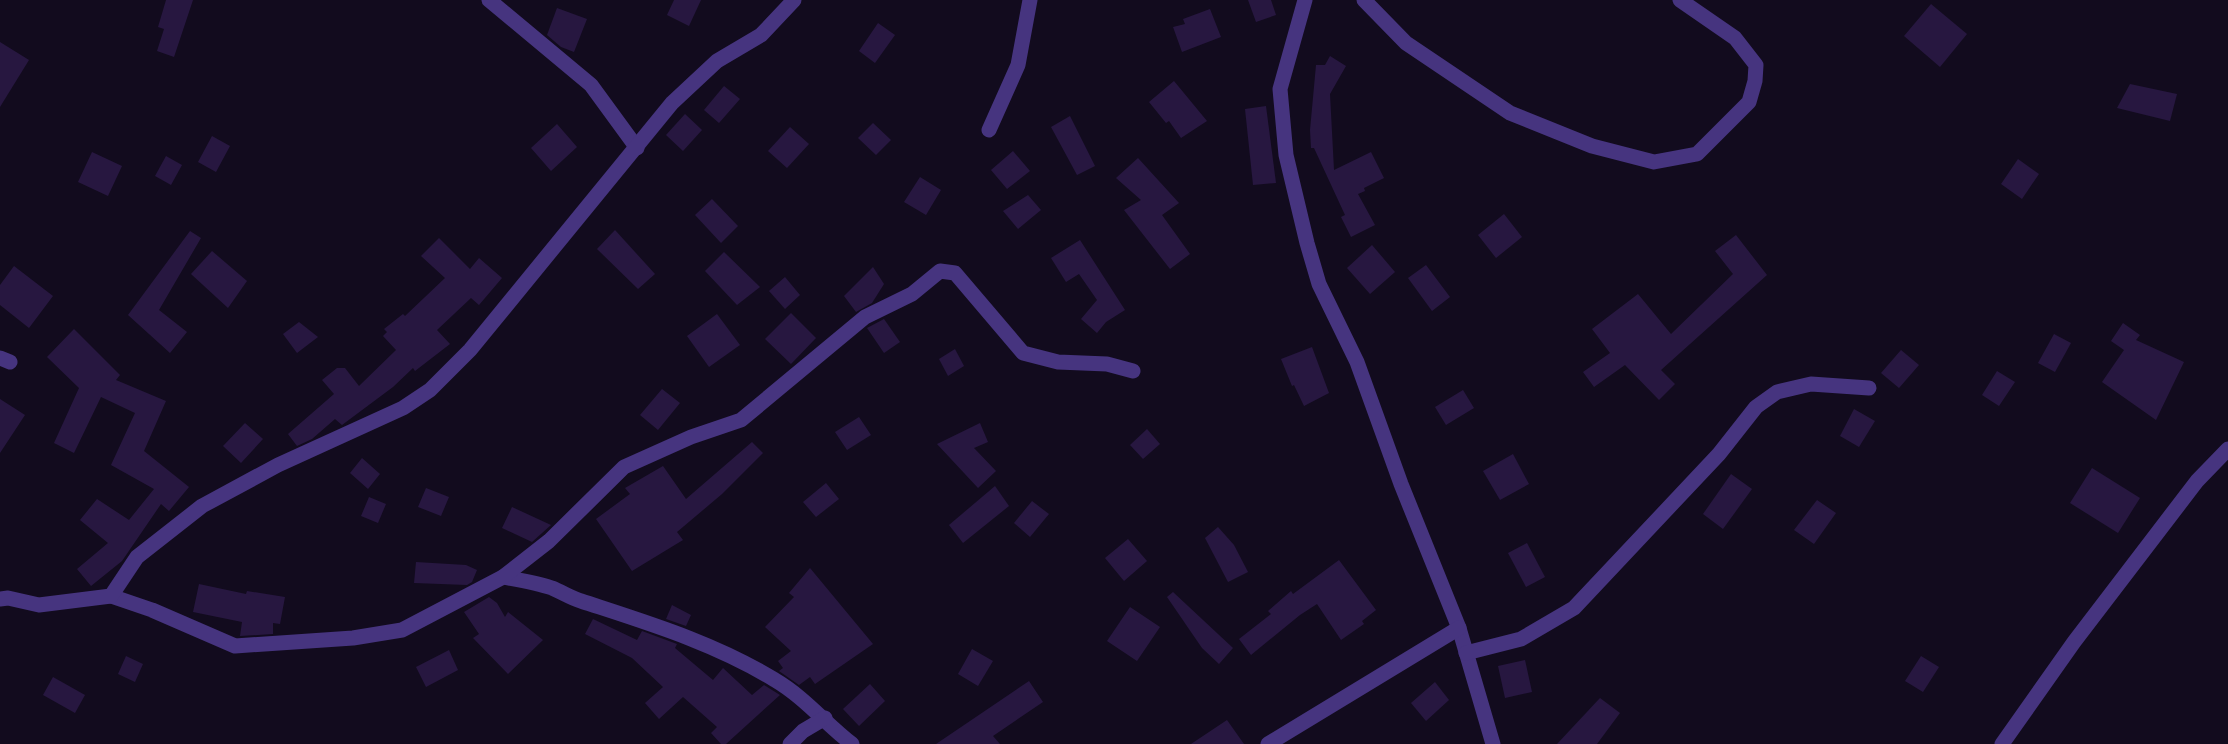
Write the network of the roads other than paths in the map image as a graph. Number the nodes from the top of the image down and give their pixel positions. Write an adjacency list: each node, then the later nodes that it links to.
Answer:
1 (489, 0): 8 (street)
2 (794, 0): 8 (street)
3 (1030, 0): 7 (street)
4 (1305, 0): 15 (street)
5 (1364, 0): 6 (street)
6 (1680, 0)
7 (988, 130)
8 (637, 148): 13 (street)
9 (1133, 371): 12 (street)
10 (1869, 388): 16 (street)
11 (2228, 449): 22 (street)
12 (503, 577): 13 (street); 17 (street)
13 (111, 596): 14 (street)
14 (0, 599)
15 (1459, 628): 16 (street); 20 (street)
16 (1466, 653): 21 (street)
17 (825, 718): 18 (street); 19 (street)
18 (790, 744)
19 (852, 744)
20 (1268, 744)
21 (1492, 744)
22 (2002, 744)

